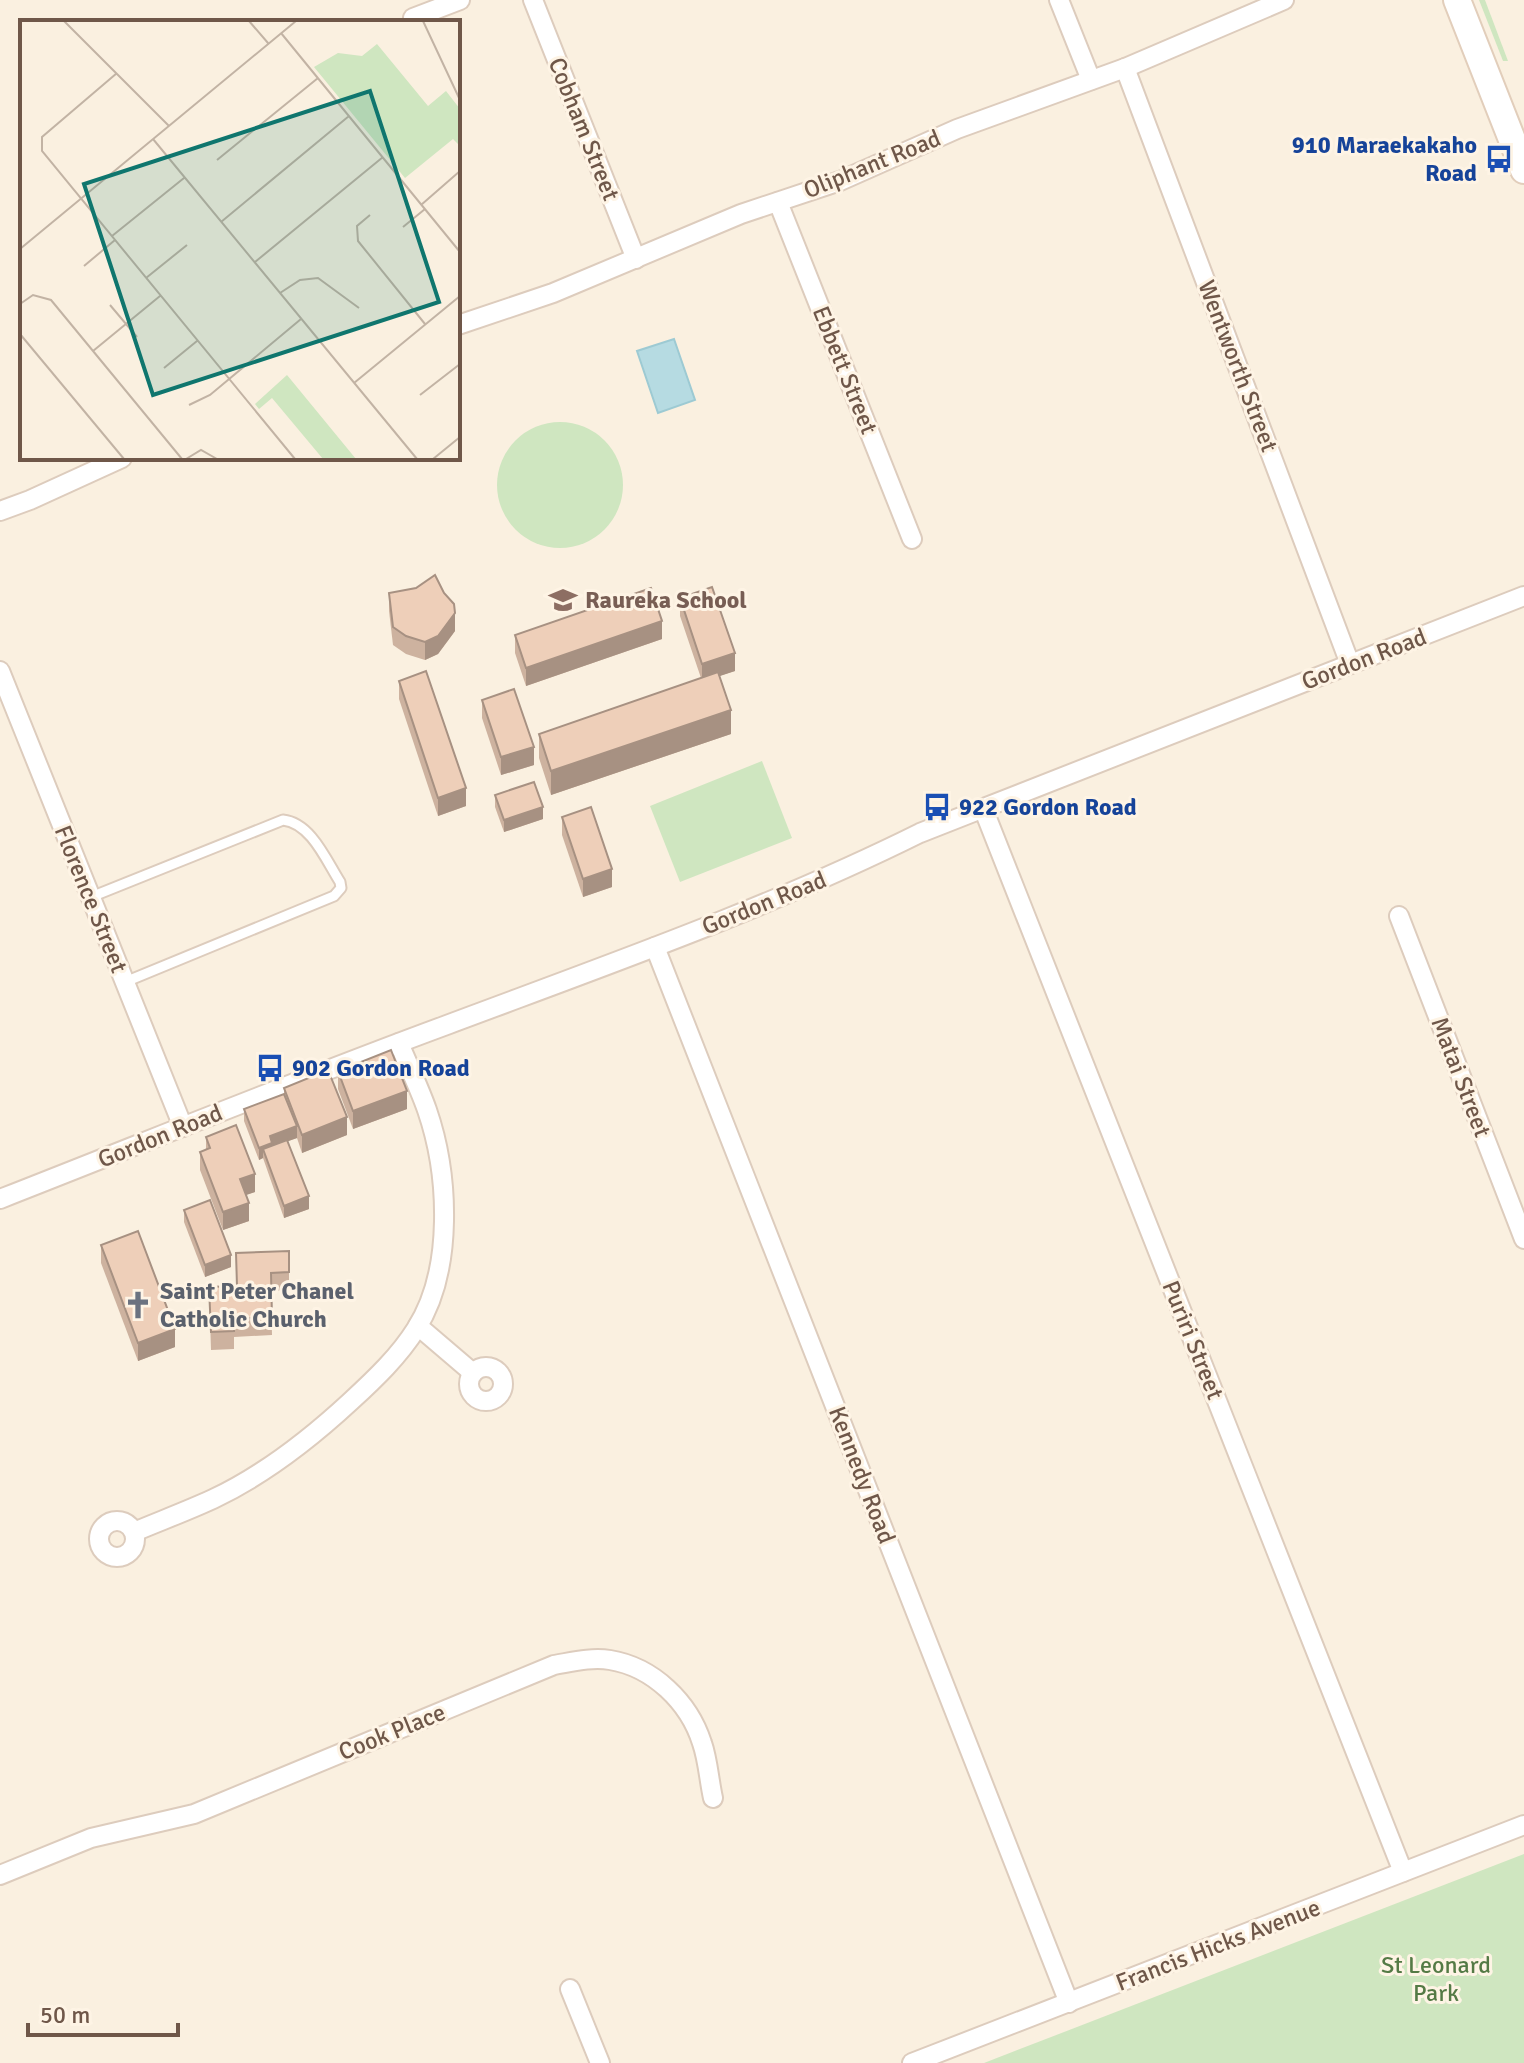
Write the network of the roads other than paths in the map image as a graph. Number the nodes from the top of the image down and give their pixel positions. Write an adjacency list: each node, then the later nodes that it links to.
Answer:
1 (460, 0): 6 (street)
2 (533, 0): 11 (street, Cobham Street)
3 (1059, 0): 8 (street)
4 (1284, 0): 7 (street, Oliphant Road)
5 (1457, 0): 9 (main road)
6 (413, 18)
7 (1125, 68): 8 (street, Oliphant Road); 17 (street, Wentworth Street)
8 (1091, 80): 10 (street, Oliphant Road)
9 (1524, 170)
10 (778, 202): 11 (street, Oliphant Road); 15 (street, Ebbett Street)
11 (636, 259): 12 (street, Oliphant Road)
12 (460, 324)
13 (118, 460): 14 (street)
14 (0, 511)
15 (912, 539)
16 (1524, 596): 17 (street, Gordon Road)
17 (1350, 664): 19 (street, Gordon Road)
18 (0, 671): 20 (street, Florence Street)
19 (983, 808): 22 (street, Gordon Road); 33 (street, Puriri Street)
20 (91, 897): 23 (street, Florence Street); 23 (lane)
21 (1399, 916): 27 (street, Matai Street)
22 (655, 947): 24 (street, Gordon Road); 36 (street, Kennedy Road)
23 (125, 982): 25 (street, Florence Street)
24 (399, 1043): 25 (street, Gordon Road); 28 (street)
25 (183, 1127): 26 (street, Gordon Road)
26 (0, 1199)
27 (1524, 1239)
28 (418, 1326): 29 (street); 30 (street)
29 (473, 1373)
30 (134, 1532)
31 (713, 1798): 34 (street, Cook Place)
32 (1524, 1825): 33 (street, Francis Hicks Avenue)
33 (1403, 1872): 36 (street, Francis Hicks Avenue)
34 (0, 1875)
35 (570, 1989): 37 (street)
36 (1069, 2003): 38 (street, Francis Hicks Avenue)
37 (600, 2063)
38 (912, 2063)

